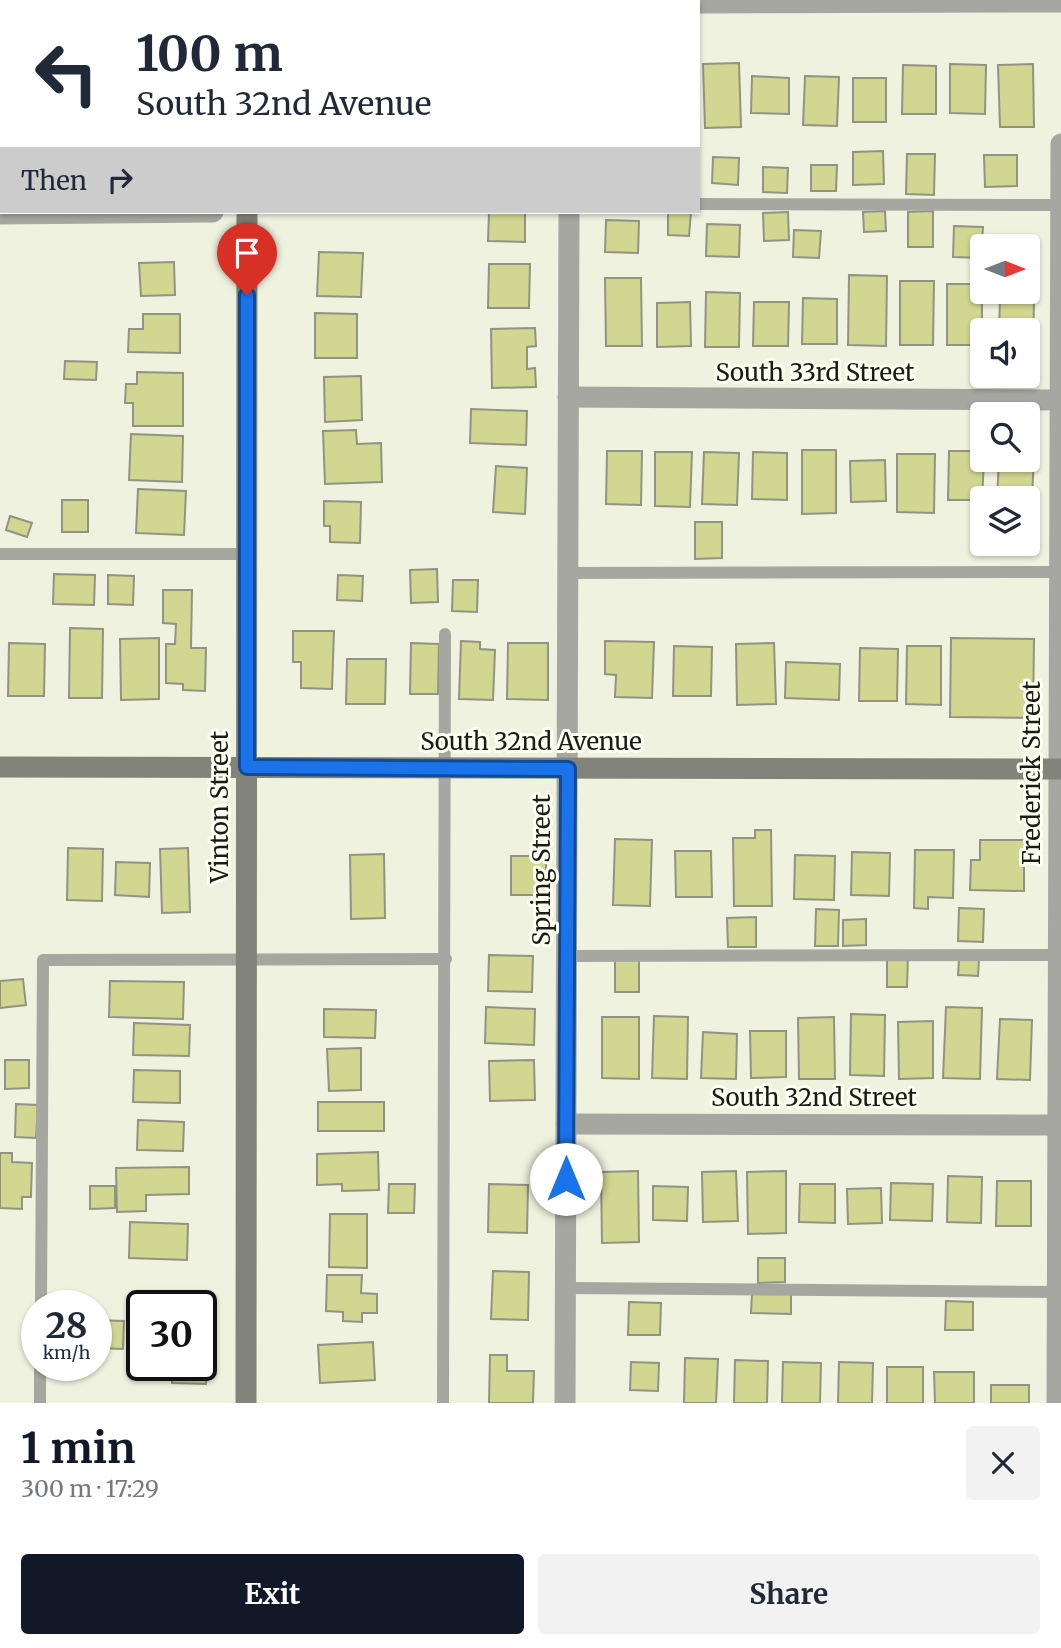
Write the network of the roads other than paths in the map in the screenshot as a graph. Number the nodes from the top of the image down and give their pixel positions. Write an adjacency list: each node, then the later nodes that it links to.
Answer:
1 (1061, 2): 2 (street)
2 (700, 4)
3 (1061, 144): 5 (street, Frederick Street)
4 (700, 204): 5 (lane)
5 (1061, 205): 9 (street, Frederick Street)
6 (247, 214): 11 (street, Vinton Street)
7 (569, 214): 8 (street, Spring Street)
8 (568, 397): 9 (street, South 33rd Street); 13 (street, Spring Street)
9 (1060, 400): 12 (street, Frederick Street)
10 (0, 554): 11 (lane)
11 (246, 554): 16 (street, Vinton Street)
12 (1060, 572): 13 (lane); 19 (street, Frederick Street)
13 (568, 573): 18 (street, Spring Street)
14 (445, 634): 17 (lane)
15 (0, 767): 16 (street, South 32nd Avenue)
16 (247, 767): 17 (street, South 32nd Avenue); 23 (street, Vinton Street)
17 (447, 767): 18 (street, South 32nd Avenue); 22 (lane)
18 (568, 769): 19 (street, South 32nd Avenue); 21 (street, Spring Street)
19 (1060, 769): 20 (street, Frederick Street)
20 (1059, 955): 21 (lane); 25 (street, Frederick Street)
21 (568, 956): 24 (street, Spring Street)
22 (446, 959): 23 (lane); 32 (lane)
23 (245, 960): 27 (lane); 31 (street, Vinton Street)
24 (566, 1124): 25 (street, South 32nd Street); 26 (street, Spring Street)
25 (1059, 1125): 28 (street, Frederick Street)
26 (565, 1288): 28 (lane); 33 (street, Spring Street)
27 (40, 1290)
28 (1059, 1292): 34 (street, Frederick Street)
29 (40, 1381): 30 (lane)
30 (40, 1403)
31 (246, 1403)
32 (443, 1403)
33 (565, 1403)
34 (1056, 1403)

